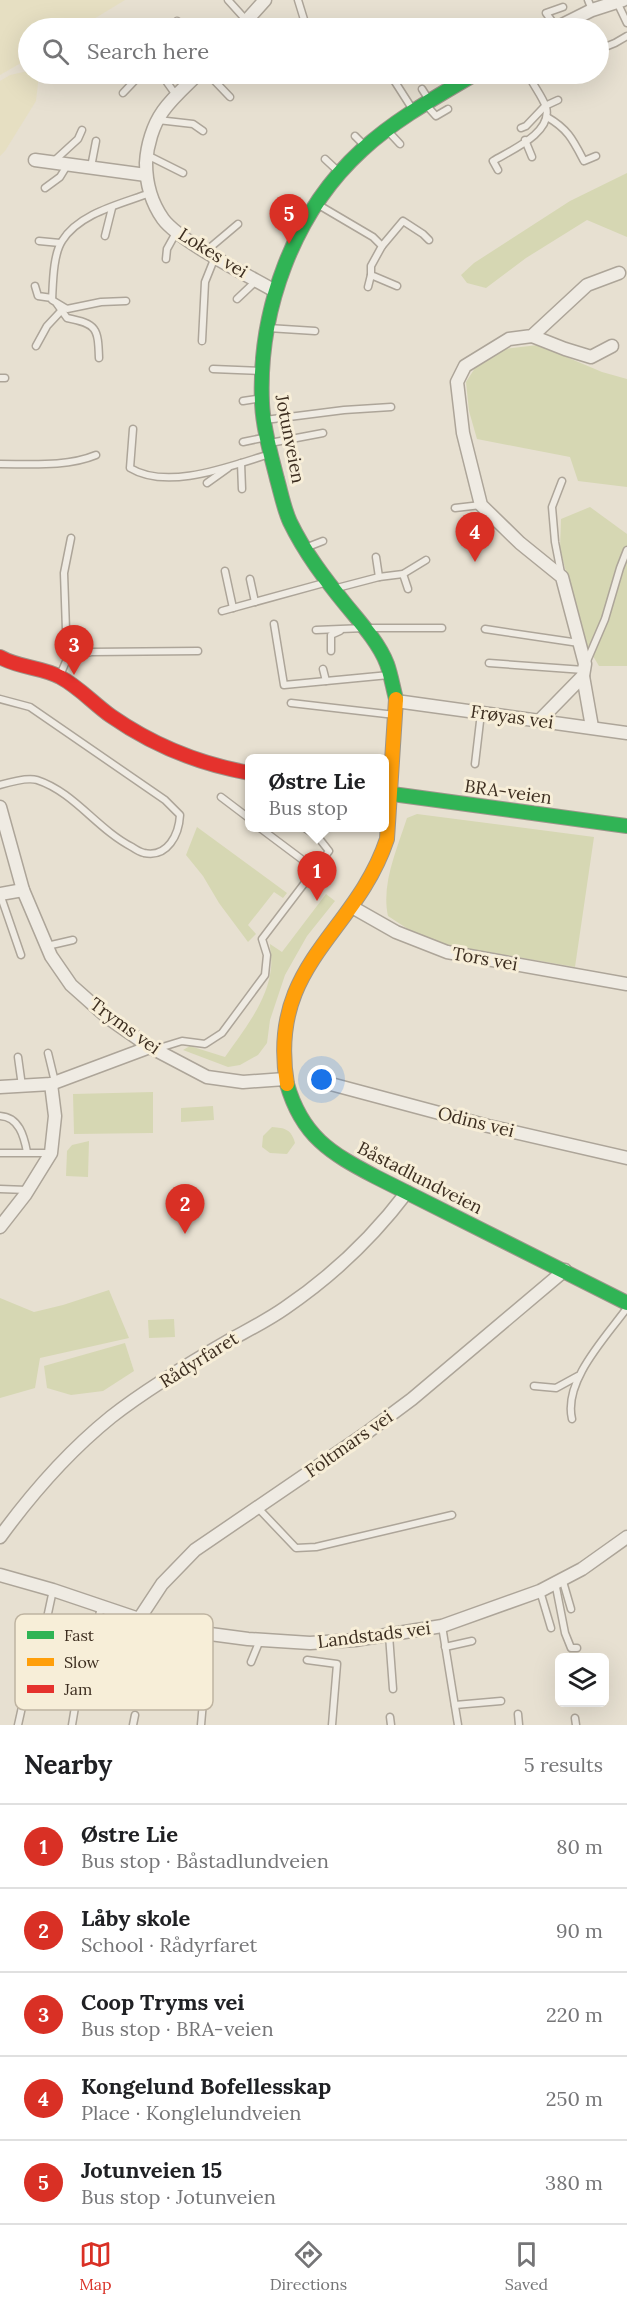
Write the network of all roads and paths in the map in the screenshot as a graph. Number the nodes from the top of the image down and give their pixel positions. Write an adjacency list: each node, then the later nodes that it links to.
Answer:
1 (228, 0): 7 (lane)
2 (265, 0): 8 (street)
3 (298, 0): 9 (lane)
4 (620, 1): 5 (street); 12 (lane)
5 (590, 5): 11 (street)
6 (562, 7): 10 (lane)
7 (239, 18)
8 (248, 18)
9 (304, 18)
10 (550, 18)
11 (571, 18)
12 (627, 23)
13 (627, 36): 14 (lane)
14 (609, 45)
15 (132, 84): 22 (lane)
16 (168, 84): 23 (lane)
17 (188, 84): 23 (street, Lokes vei)
18 (218, 84): 24 (lane)
19 (402, 84): 26 (lane)
20 (455, 84): 26 (street, Jotunveien)
21 (533, 84): 27 (lane)
22 (123, 93)
23 (177, 96): 30 (street, Lokes vei)
24 (230, 97)
25 (558, 100): 27 (lane)
26 (422, 101): 28 (lane); 32 (street, Jotunveien)
27 (545, 106): 29 (lane); 31 (lane)
28 (448, 109)
29 (547, 117): 36 (lane); 41 (lane)
30 (158, 120): 34 (lane); 40 (street, Lokes vei)
31 (521, 128)
32 (387, 129): 38 (lane); 39 (street, Jotunveien)
33 (82, 130): 45 (lane)
34 (203, 131)
35 (355, 135): 39 (lane)
36 (525, 140): 42 (lane); 48 (lane)
37 (96, 141): 47 (lane)
38 (400, 144)
39 (366, 147): 50 (street, Jotunveien)
40 (151, 148): 49 (lane); 51 (street, Lokes vei)
41 (596, 156)
42 (532, 157)
43 (326, 159): 50 (lane)
44 (35, 160): 45 (street)
45 (54, 162): 46 (street)
46 (69, 164): 47 (street); 52 (lane)
47 (91, 167): 51 (street)
48 (498, 170)
49 (183, 173)
50 (341, 173): 54 (street, Jotunveien)
51 (146, 175): 53 (street, Lokes vei)
52 (45, 188)
53 (150, 193): 55 (lane); 57 (street, Lokes vei)
54 (317, 204): 62 (lane); 71 (street, Jotunveien)
55 (112, 208): 58 (lane); 61 (lane)
56 (238, 224): 63 (lane)
57 (177, 231): 63 (street, Lokes vei); 64 (lane)
58 (105, 236)
59 (429, 240): 62 (lane)
60 (39, 241): 61 (lane)
61 (60, 243): 73 (lane)
62 (382, 246): 66 (lane)
63 (211, 254): 67 (street, Lokes vei); 79 (lane)
64 (166, 259)
65 (619, 273): 78 (street)
66 (371, 275): 69 (lane); 70 (lane)
67 (257, 280): 71 (street, Lokes vei); 72 (lane)
68 (35, 286): 73 (lane)
69 (398, 286)
70 (368, 287)
71 (275, 291): 76 (street, Jotunveien)
72 (237, 299)
73 (54, 300): 74 (lane); 75 (lane)
74 (126, 301)
75 (61, 310): 80 (lane); 82 (lane)
76 (268, 328): 77 (lane); 84 (street, Jotunveien)
77 (315, 331)
78 (532, 336): 81 (street); 99 (street)
79 (202, 341)
80 (36, 346)
81 (612, 346)
82 (99, 358)
83 (213, 369): 84 (lane)
84 (262, 371): 85 (street, Jotunveien)
85 (262, 398): 86 (lane); 88 (street, Jotunveien)
86 (243, 401)
87 (391, 407): 88 (lane)
88 (265, 420): 92 (street, Jotunveien)
89 (134, 429): 95 (lane)
90 (323, 433): 92 (lane)
91 (243, 442): 92 (lane)
92 (269, 445): 95 (lane); 103 (street, Jotunveien)
93 (96, 454): 94 (lane)
94 (0, 464)
95 (237, 464): 97 (lane); 98 (lane)
96 (562, 481): 110 (lane)
97 (207, 483)
98 (242, 489)
99 (481, 505): 100 (lane); 110 (street)
100 (455, 508)
101 (71, 538): 127 (lane)
102 (323, 542): 103 (lane)
103 (304, 548): 112 (street, Jotunveien)
104 (627, 550): 130 (lane)
105 (376, 557): 109 (lane)
106 (426, 560): 108 (lane)
107 (225, 572): 115 (lane)
108 (403, 574): 109 (lane); 113 (lane)
109 (379, 577): 112 (lane)
110 (562, 577): 123 (street)
111 (250, 579): 114 (lane)
112 (331, 586): 114 (lane); 118 (street, Jotunveien)
113 (408, 589)
114 (255, 602): 115 (lane)
115 (233, 608): 116 (lane)
116 (222, 611)
117 (274, 624): 133 (lane)
118 (364, 628): 119 (lane); 120 (lane); 131 (street, Jotunveien)
119 (442, 628)
120 (343, 629): 122 (lane); 125 (lane)
121 (485, 629): 123 (lane)
122 (316, 630)
123 (579, 644): 130 (street)
124 (198, 651): 127 (lane)
125 (331, 651)
126 (1, 659): 132 (street)
127 (67, 659): 132 (lane)
128 (489, 663): 130 (lane)
129 (323, 669): 133 (lane)
130 (584, 670): 138 (street); 139 (street)
131 (390, 675): 133 (lane); 136 (street, Jotunveien)
132 (59, 676): 142 (street)
133 (326, 681)
134 (0, 699): 144 (lane)
135 (291, 703): 136 (lane)
136 (396, 708): 137 (street, Frøyas vei); 143 (street, Jotunveien)
137 (481, 713): 138 (street, Frøyas vei); 141 (lane)
138 (540, 720): 139 (street, Frøyas vei)
139 (592, 727): 140 (street, Frøyas vei)
140 (627, 733)
141 (475, 764)
142 (245, 772)
143 (389, 775)
144 (0, 785)
145 (389, 794): 149 (street, BRA-veien)
146 (220, 797): 148 (lane)
147 (0, 807): 154 (street, Tryms vei)
148 (245, 816)
149 (627, 826)
150 (265, 832): 153 (lane)
151 (311, 832): 153 (lane)
152 (387, 832): 156 (street, Båstadlundveien)
153 (316, 870): 161 (lane)
154 (23, 890): 155 (street); 158 (street, Tryms vei)
155 (0, 894): 159 (lane)
156 (352, 907): 160 (street, Tors vei); 164 (street, Båstadlundveien)
157 (73, 939): 158 (lane)
158 (47, 946): 161 (street, Tryms vei)
159 (21, 955)
160 (627, 984)
161 (153, 1048): 164 (street, Tryms vei); 165 (street)
162 (48, 1053): 165 (lane)
163 (18, 1058): 167 (lane)
164 (285, 1079): 176 (street, Båstadlundveien)
165 (53, 1083): 167 (street); 172 (street)
166 (327, 1083): 173 (street, Odins vei)
167 (22, 1086): 168 (street)
168 (0, 1087)
169 (0, 1116): 170 (lane)
170 (27, 1152): 171 (lane); 172 (lane)
171 (0, 1153)
172 (51, 1153): 175 (street)
173 (627, 1158)
174 (0, 1189): 175 (lane)
175 (28, 1190): 177 (street)
176 (407, 1192): 178 (street, Båstadlundveien); 186 (street, Rådyrfaret)
177 (0, 1227)
178 (565, 1270): 179 (street, Båstadlundveien); 184 (street, Foltmars vei)
179 (627, 1303)
180 (627, 1308): 181 (lane)
181 (578, 1376): 182 (lane); 183 (lane)
182 (534, 1386)
183 (572, 1419)
184 (258, 1507): 185 (lane); 197 (street, Foltmars vei)
185 (453, 1515)
186 (0, 1537)
187 (627, 1537): 189 (street, Landstads vei)
188 (0, 1575): 190 (street, Landstads vei)
189 (558, 1579): 191 (street, Landstads vei); 193 (lane); 205 (lane)
190 (53, 1590): 192 (street, Landstads vei); 194 (lane)
191 (540, 1590): 198 (street, Landstads vei); 199 (lane)
192 (101, 1606): 195 (lane); 196 (street, Landstads vei)
193 (571, 1609)
194 (48, 1614)
195 (99, 1614)
196 (124, 1614)
197 (141, 1614)
198 (442, 1626): 201 (street, Landstads vei); 204 (lane)
199 (551, 1628)
200 (213, 1634): 202 (street, Landstads vei)
201 (389, 1635): 202 (street, Landstads vei); 208 (lane)
202 (261, 1640): 207 (lane)
203 (472, 1641): 204 (lane)
204 (445, 1647): 210 (lane)
205 (577, 1648)
206 (307, 1659): 221 (lane)
207 (251, 1662)
208 (393, 1689)
209 (501, 1701): 210 (lane)
210 (455, 1705): 223 (lane)
211 (21, 1710): 217 (lane)
212 (74, 1710): 218 (lane)
213 (202, 1710): 220 (lane)
214 (518, 1714): 224 (lane)
215 (135, 1715): 219 (lane)
216 (390, 1717): 222 (lane)
217 (18, 1725)
218 (72, 1725)
219 (133, 1725)
220 (201, 1725)
221 (332, 1725)
222 (391, 1725)
223 (458, 1725)
224 (519, 1725)

